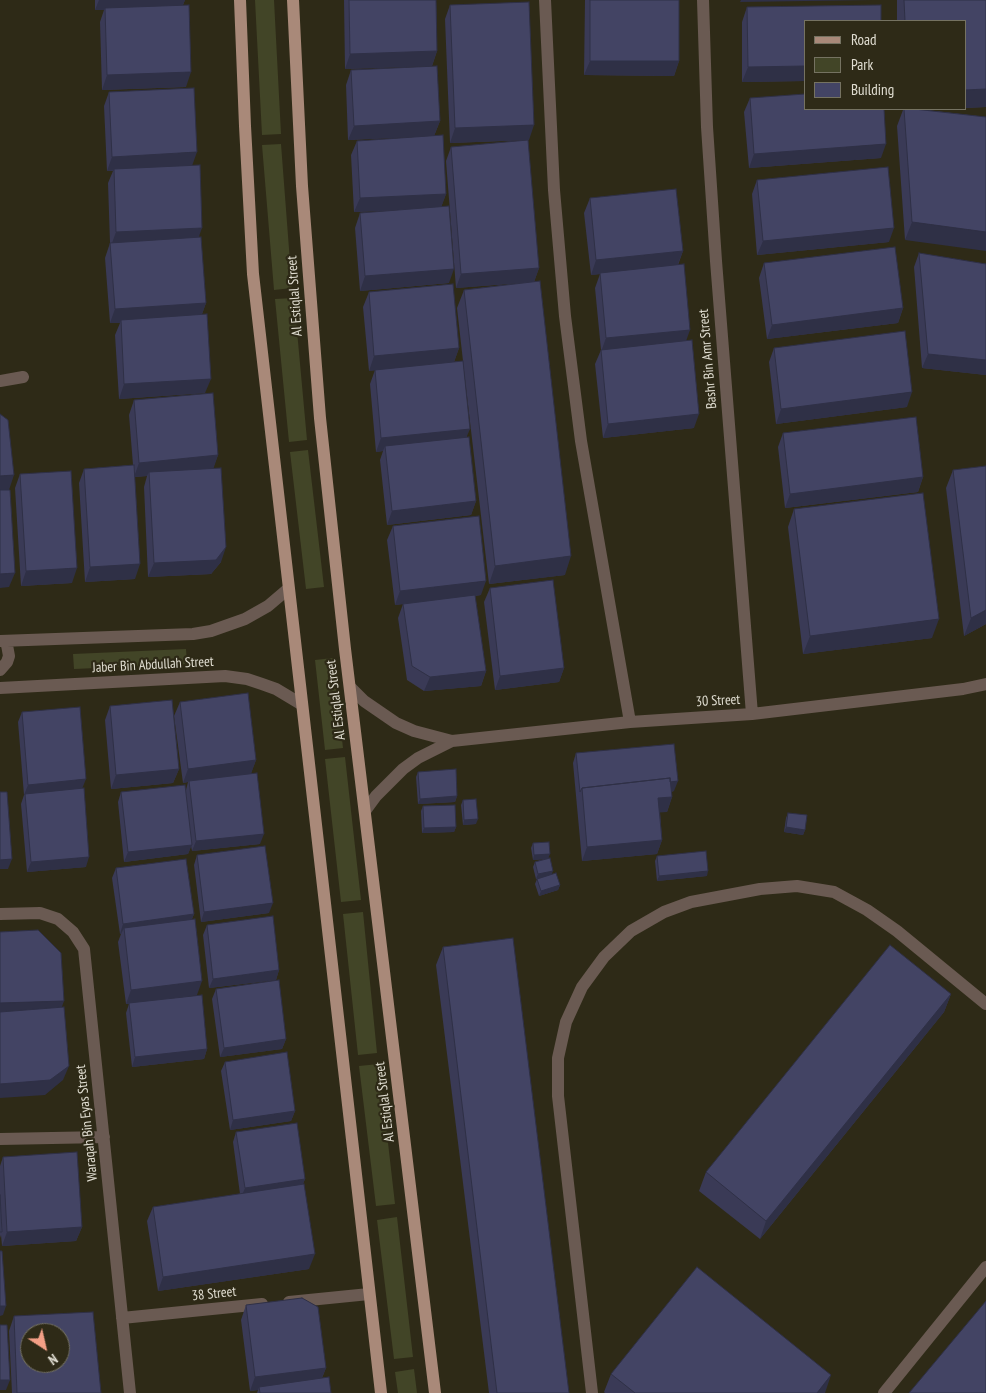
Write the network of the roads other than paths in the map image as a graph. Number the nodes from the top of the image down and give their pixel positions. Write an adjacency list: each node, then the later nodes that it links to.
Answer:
1 (240, 0): 7 (main road)
2 (293, 0): 11 (main road, Al Estiqlal Street)
3 (544, 0): 15 (street)
4 (702, 0): 14 (street, Bashr Bin Amr Street)
5 (23, 377): 6 (street)
6 (0, 381)
7 (288, 589): 8 (street); 13 (main road)
8 (2, 641): 9 (street)
9 (0, 670)
10 (986, 684): 14 (street, 30 Street)
11 (350, 687): 16 (street, 30 Street); 17 (main road, Al Estiqlal Street)
12 (0, 688): 13 (street, Jaber Bin Abdullah Street)
13 (301, 704): 23 (main road)
14 (752, 714): 15 (street, 30 Street)
15 (630, 722): 16 (street, 30 Street)
16 (452, 741): 17 (street, 30 Street)
17 (365, 811): 27 (main road, Al Estiqlal Street)
18 (0, 914): 20 (street, Waraqah Bin Eyas Street)
19 (986, 1004): 28 (street)
20 (104, 1136): 21 (street); 24 (street, Waraqah Bin Eyas Street)
21 (0, 1139)
22 (986, 1268): 29 (street)
23 (369, 1294): 24 (street, 38 Street); 26 (main road)
24 (122, 1318): 25 (street, Waraqah Bin Eyas Street)
25 (130, 1393)
26 (381, 1393)
27 (435, 1393)
28 (592, 1393)
29 (884, 1393)

